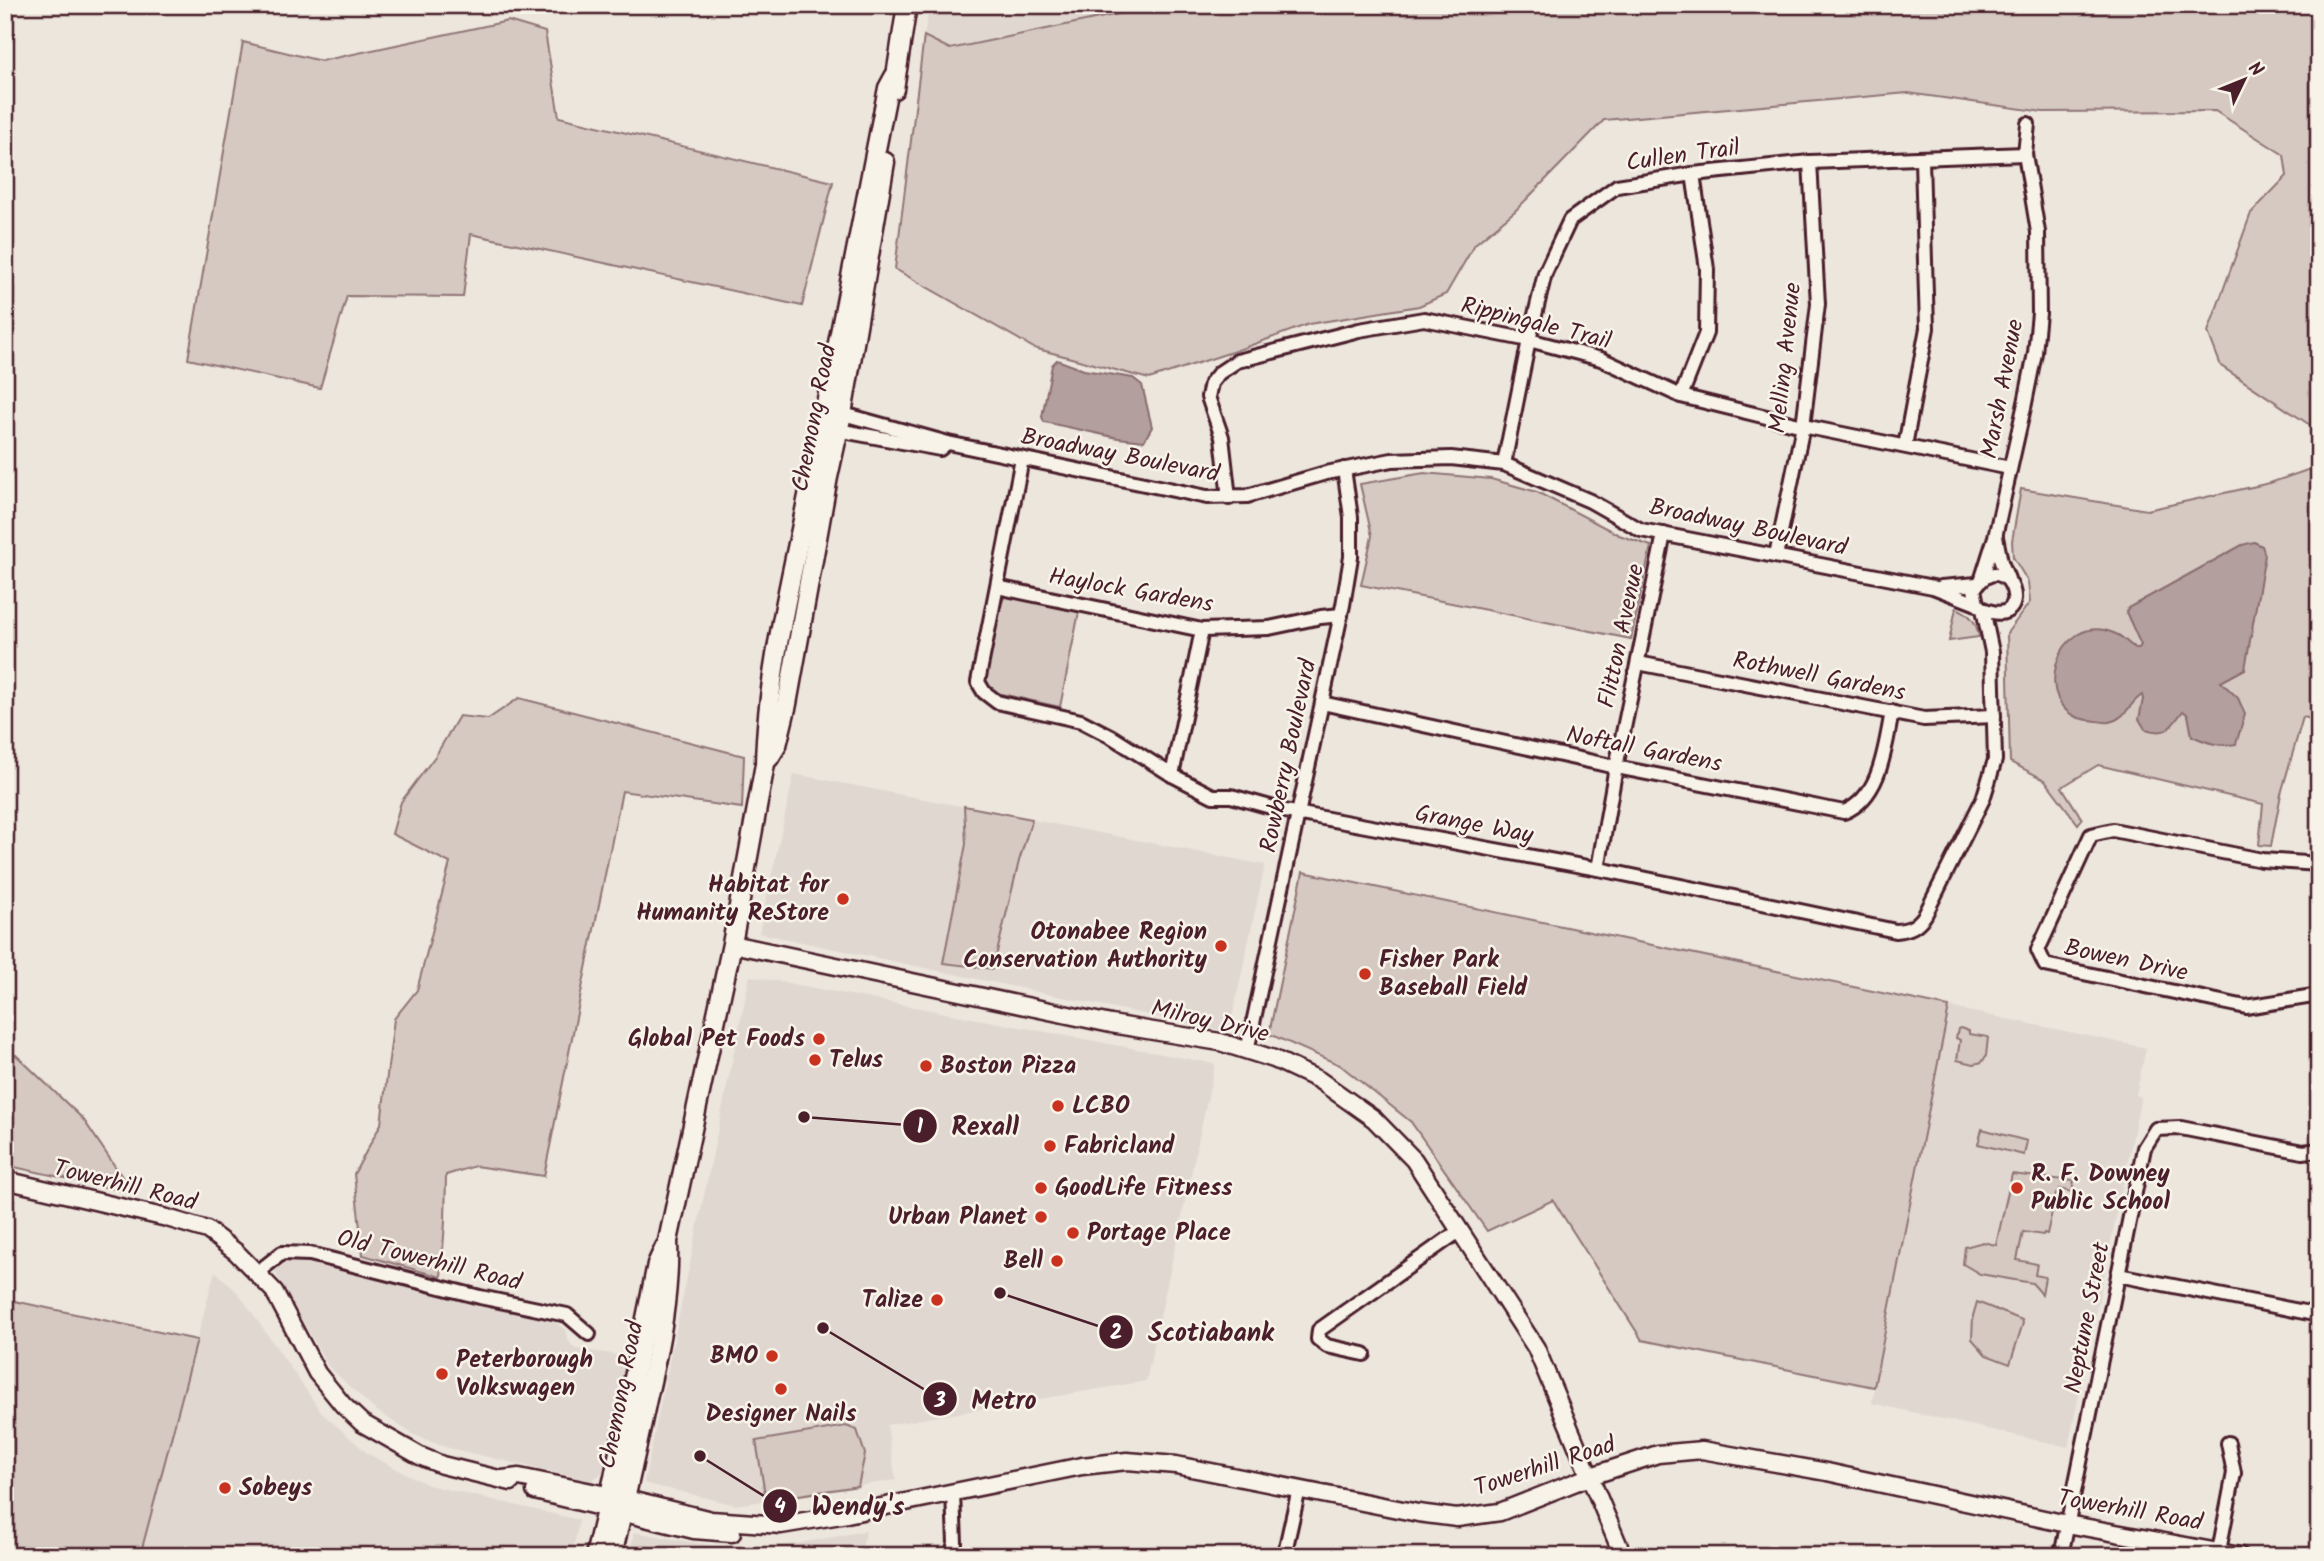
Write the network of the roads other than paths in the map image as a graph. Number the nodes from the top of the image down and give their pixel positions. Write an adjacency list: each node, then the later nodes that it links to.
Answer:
1 (907, 5): 9 (main road, Chemong Road)
2 (2028, 124): 3 (street, Marsh Avenue)
3 (2025, 154): 4 (street, Cullen Trail); 14 (street, Marsh Avenue)
4 (1922, 160): 5 (street, Cullen Trail); 11 (street)
5 (1811, 162): 6 (street, Cullen Trail); 10 (street, Melling Avenue)
6 (1693, 174): 7 (street, Cullen Trail); 8 (street)
7 (1529, 340): 8 (street, Rippingale Trail); 13 (street, Cullen Trail); 16 (street, Rippingale Trail)
8 (1681, 396): 10 (street, Rippingale Trail)
9 (832, 420): 12 (street, Broadway Boulevard); 38 (main road, Chemong Road)
10 (1803, 426): 11 (street, Rippingale Trail); 19 (street, Melling Avenue)
11 (1905, 446): 14 (street, Rippingale Trail)
12 (1022, 459): 16 (street, Broadway Boulevard); 22 (street, Grange Way)
13 (1504, 464): 15 (street, Broadway Boulevard); 17 (street, Broadway Boulevard)
14 (2010, 468): 18 (street, Marsh Avenue)
15 (1344, 469): 16 (street, Broadway Boulevard); 26 (street, Rowberry Boulevard)
16 (1229, 498)
17 (1664, 534): 19 (street, Broadway Boulevard); 29 (street, Flitton Avenue)
18 (1996, 537): 20 (street, Marsh Avenue); 21 (street, Marsh Avenue)
19 (1776, 556): 23 (street, Broadway Boulevard)
20 (2008, 579): 21 (street); 25 (street)
21 (1980, 581): 23 (street, Broadway Boulevard); 24 (street)
22 (997, 587): 27 (street, Haylock Gardens); 34 (street, Grange Way)
23 (1933, 587): 24 (street, Broadway Boulevard)
24 (1980, 607): 25 (street); 28 (street, Grange Way)
25 (2007, 611): 28 (street, Grange Way)
26 (1341, 615): 27 (street, Haylock Gardens); 30 (street, Rowberry Boulevard)
27 (1202, 630): 34 (street)
28 (1990, 645): 32 (street, Grange Way)
29 (1638, 663): 31 (street, Rothwell Gardens); 33 (street, Flitton Avenue)
30 (1322, 703): 33 (street, Noftall Gardens); 35 (street, Rowberry Boulevard)
31 (1892, 712): 32 (street, Rothwell Gardens); 33 (street, Noftall Gardens)
32 (1994, 716): 37 (street, Grange Way)
33 (1616, 767): 37 (street, Flitton Avenue)
34 (1172, 775): 35 (street, Grange Way)
35 (1298, 812): 37 (street, Grange Way); 40 (street, Rowberry Boulevard)
36 (2319, 864): 39 (street, Bowen Drive)
37 (1598, 869)
38 (732, 944): 40 (street, Milroy Drive); 53 (main road, Chemong Road)
39 (2319, 995)
40 (1247, 1051): 43 (street, Milroy Drive)
41 (2319, 1150): 45 (street, Neptune Street)
42 (5, 1180): 44 (street, Towerhill Road)
43 (1459, 1231): 48 (street); 50 (street, Milroy Drive)
44 (258, 1272): 47 (street, Old Towerhill Road); 53 (street, Towerhill Road)
45 (2118, 1275): 46 (street); 54 (street, Neptune Street)
46 (2319, 1315)
47 (589, 1334)
48 (1364, 1354)
49 (2228, 1443): 55 (street)
50 (1591, 1476): 51 (street, Towerhill Road); 54 (street, Towerhill Road); 60 (street, Milroy Drive)
51 (1298, 1489): 52 (street, Towerhill Road); 59 (street)
52 (953, 1493): 53 (street, Towerhill Road); 58 (street)
53 (615, 1504): 56 (main road, Chemong Road); 57 (main road, Chemong Road)
54 (2067, 1524): 55 (street, Towerhill Road); 61 (street, Neptune Street)
55 (2218, 1550): 62 (street, Towerhill Road)
56 (595, 1556)
57 (612, 1556)
58 (951, 1556)
59 (1284, 1556)
60 (1623, 1556)
61 (2061, 1556)
62 (2240, 1556)

